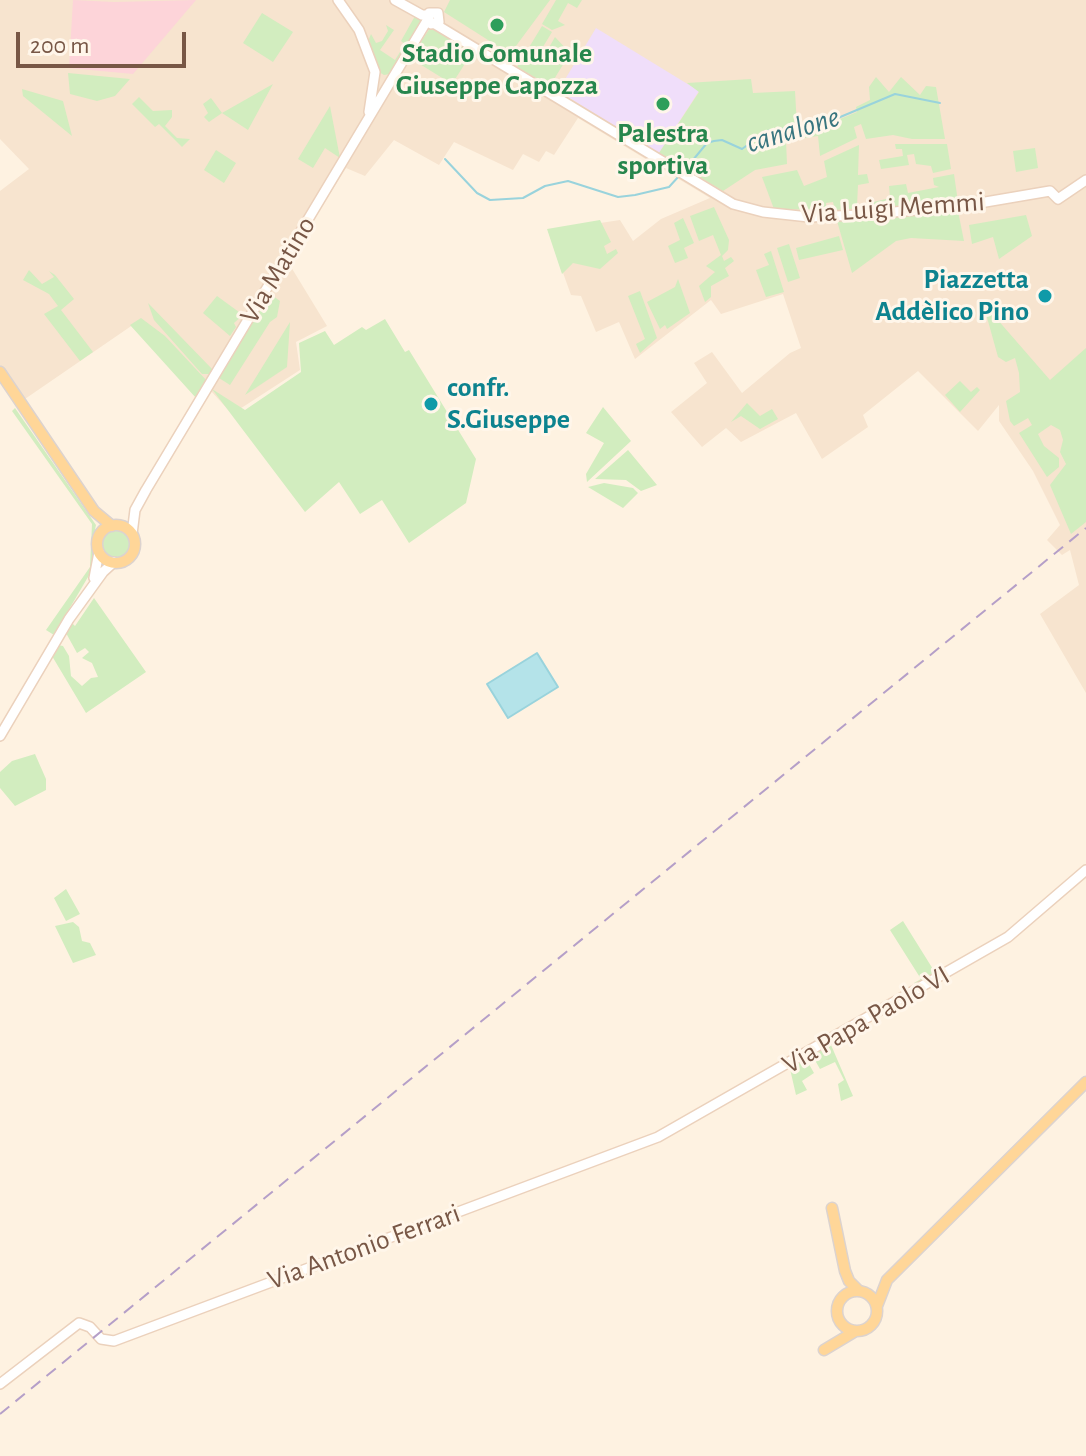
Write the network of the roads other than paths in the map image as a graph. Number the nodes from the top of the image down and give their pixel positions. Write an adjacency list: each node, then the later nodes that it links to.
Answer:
1 (338, 0): 4 (street)
2 (395, 0): 3 (street, Via Luigi Memmi)
3 (432, 19): 5 (street, Via Matino); 7 (street, Via Luigi Memmi)
4 (375, 72): 5 (street); 6 (street)
5 (390, 83): 6 (street, Via Matino)
6 (368, 119): 9 (street, Via Matino)
7 (1086, 180)
8 (0, 372): 10 (main road)
9 (135, 510): 11 (street, Via Matino); 12 (street, Via Matino)
10 (94, 511): 11 (main road); 13 (main road)
11 (114, 525): 12 (main road); 13 (main road)
12 (132, 534): 15 (main road)
13 (99, 535): 14 (main road)
14 (99, 552): 15 (main road); 16 (street)
15 (114, 562): 16 (street)
16 (89, 588): 17 (street)
17 (0, 736)
18 (1086, 870): 20 (street, Via Papa Paolo VI)
19 (1086, 1082): 23 (main road)
20 (632, 1148): 31 (street, Via Antonio Ferrari)
21 (832, 1208): 22 (main road)
22 (845, 1271): 24 (main road); 25 (main road)
23 (887, 1280): 24 (main road); 26 (main road)
24 (863, 1292): 25 (main road); 26 (main road)
25 (845, 1295): 27 (main road)
26 (877, 1306): 28 (main road)
27 (842, 1325): 28 (main road); 29 (main road)
28 (854, 1332): 29 (main road)
29 (836, 1343): 30 (main road)
30 (824, 1350)
31 (0, 1384)

